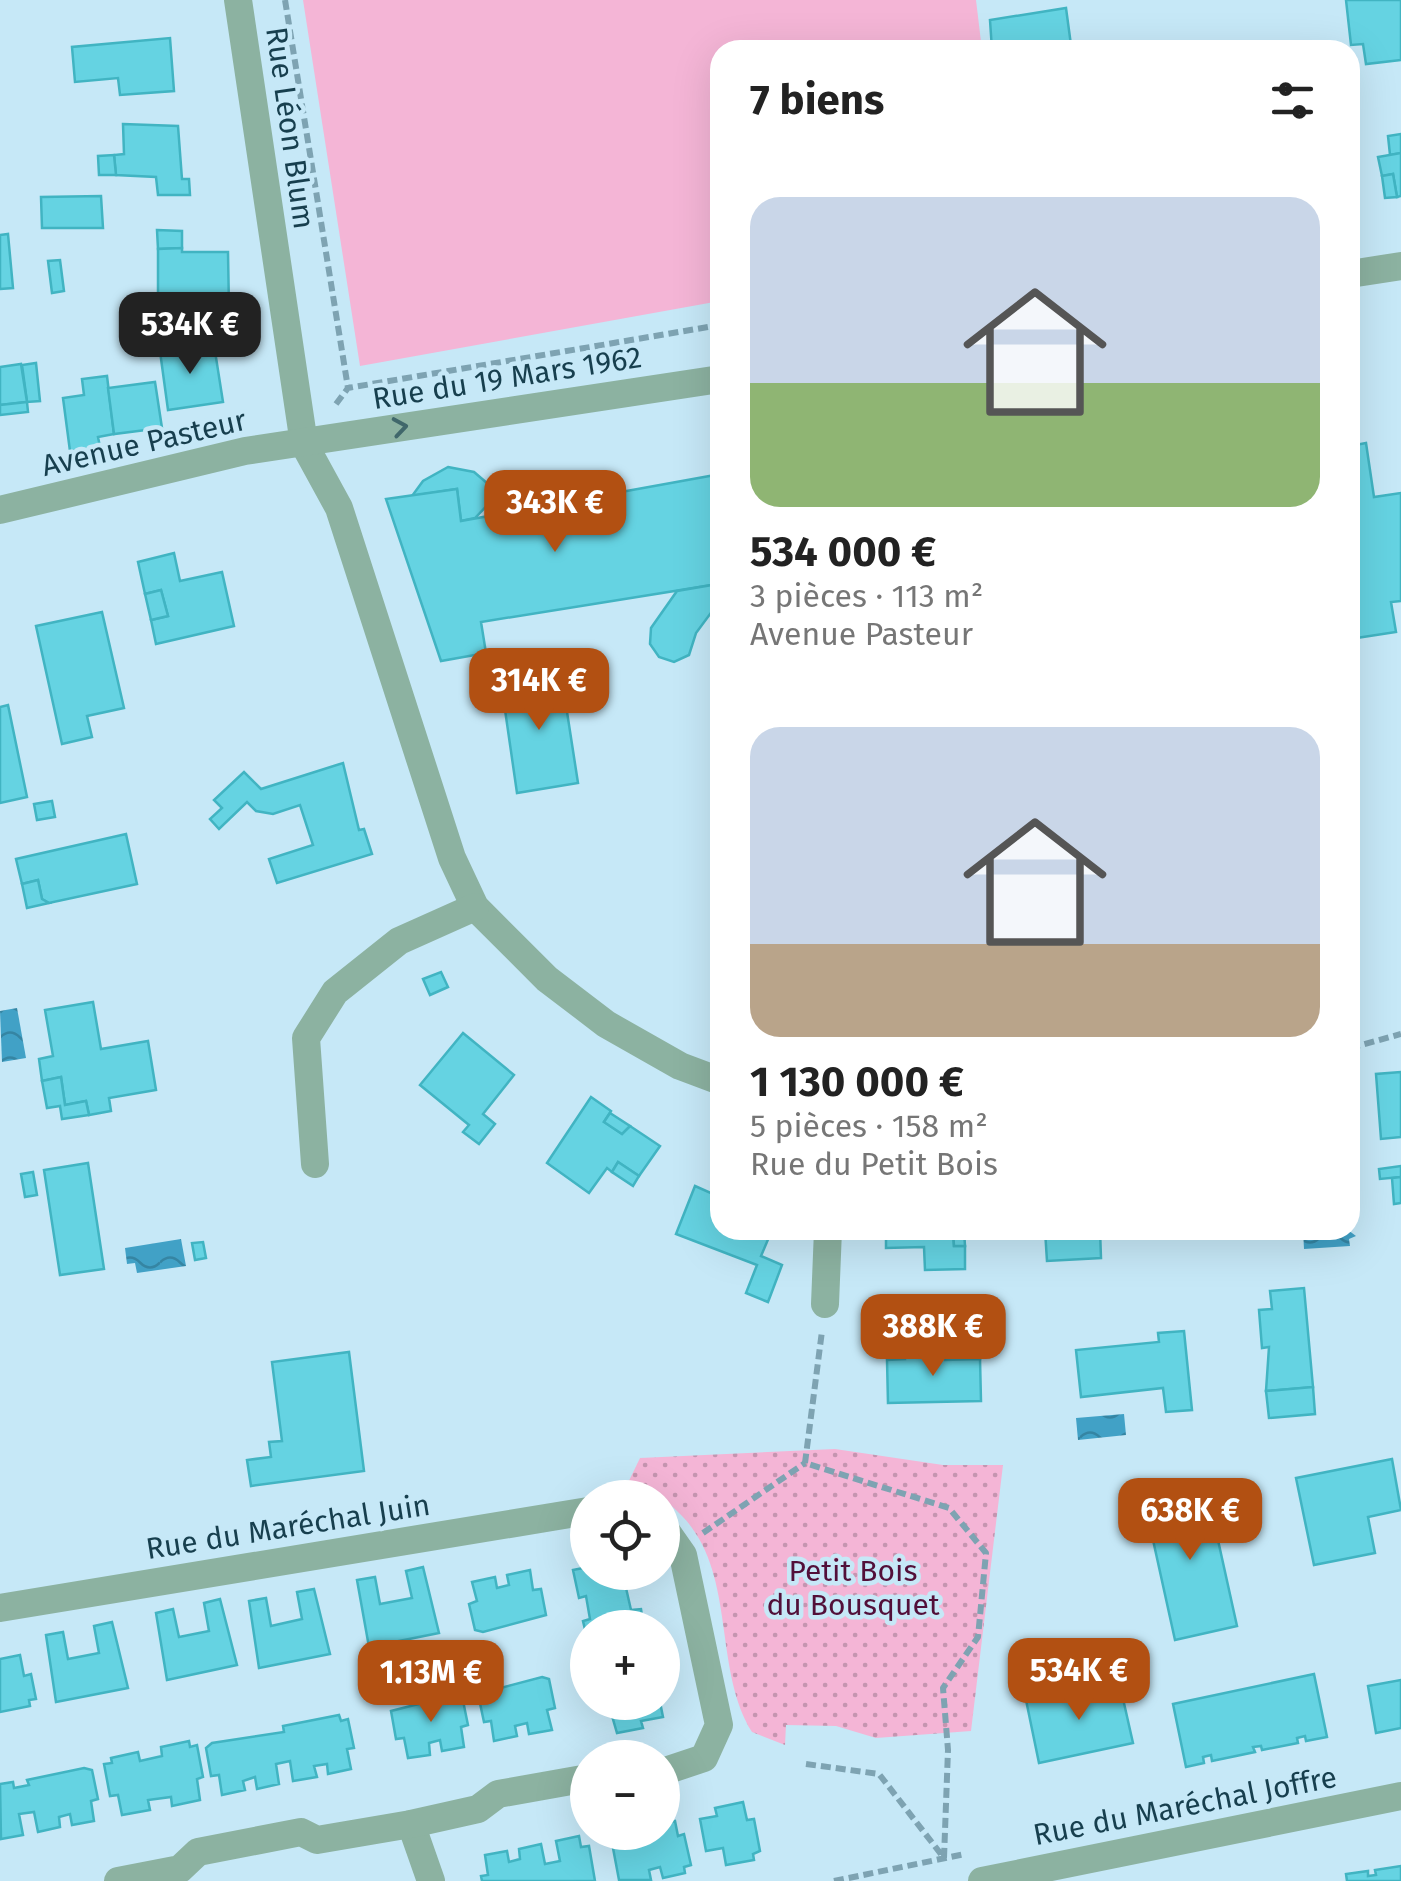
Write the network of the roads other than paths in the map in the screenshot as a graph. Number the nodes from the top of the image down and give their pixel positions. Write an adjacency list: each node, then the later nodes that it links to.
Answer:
1 (238, 0): 5 (street, Rue Léon Blum)
2 (1401, 266): 3 (street)
3 (1360, 272)
4 (710, 381): 5 (street, Rue du 19 Mars 1962, one-way to 4)
5 (304, 444): 6 (street, Avenue Pasteur); 7 (street)
6 (0, 510)
7 (475, 907): 8 (street); 9 (street)
8 (710, 1077)
9 (315, 1164)
10 (828, 1240): 11 (street)
11 (825, 1304)
12 (570, 1514): 14 (street, Rue du Maréchal Juin)
13 (680, 1554): 15 (street)
14 (0, 1608)
15 (680, 1766)
16 (570, 1781): 18 (street)
17 (1401, 1796): 21 (street, Rue du Maréchal Joffre)
18 (410, 1824): 19 (street); 20 (street)
19 (118, 1881)
20 (430, 1881)
21 (982, 1881)

